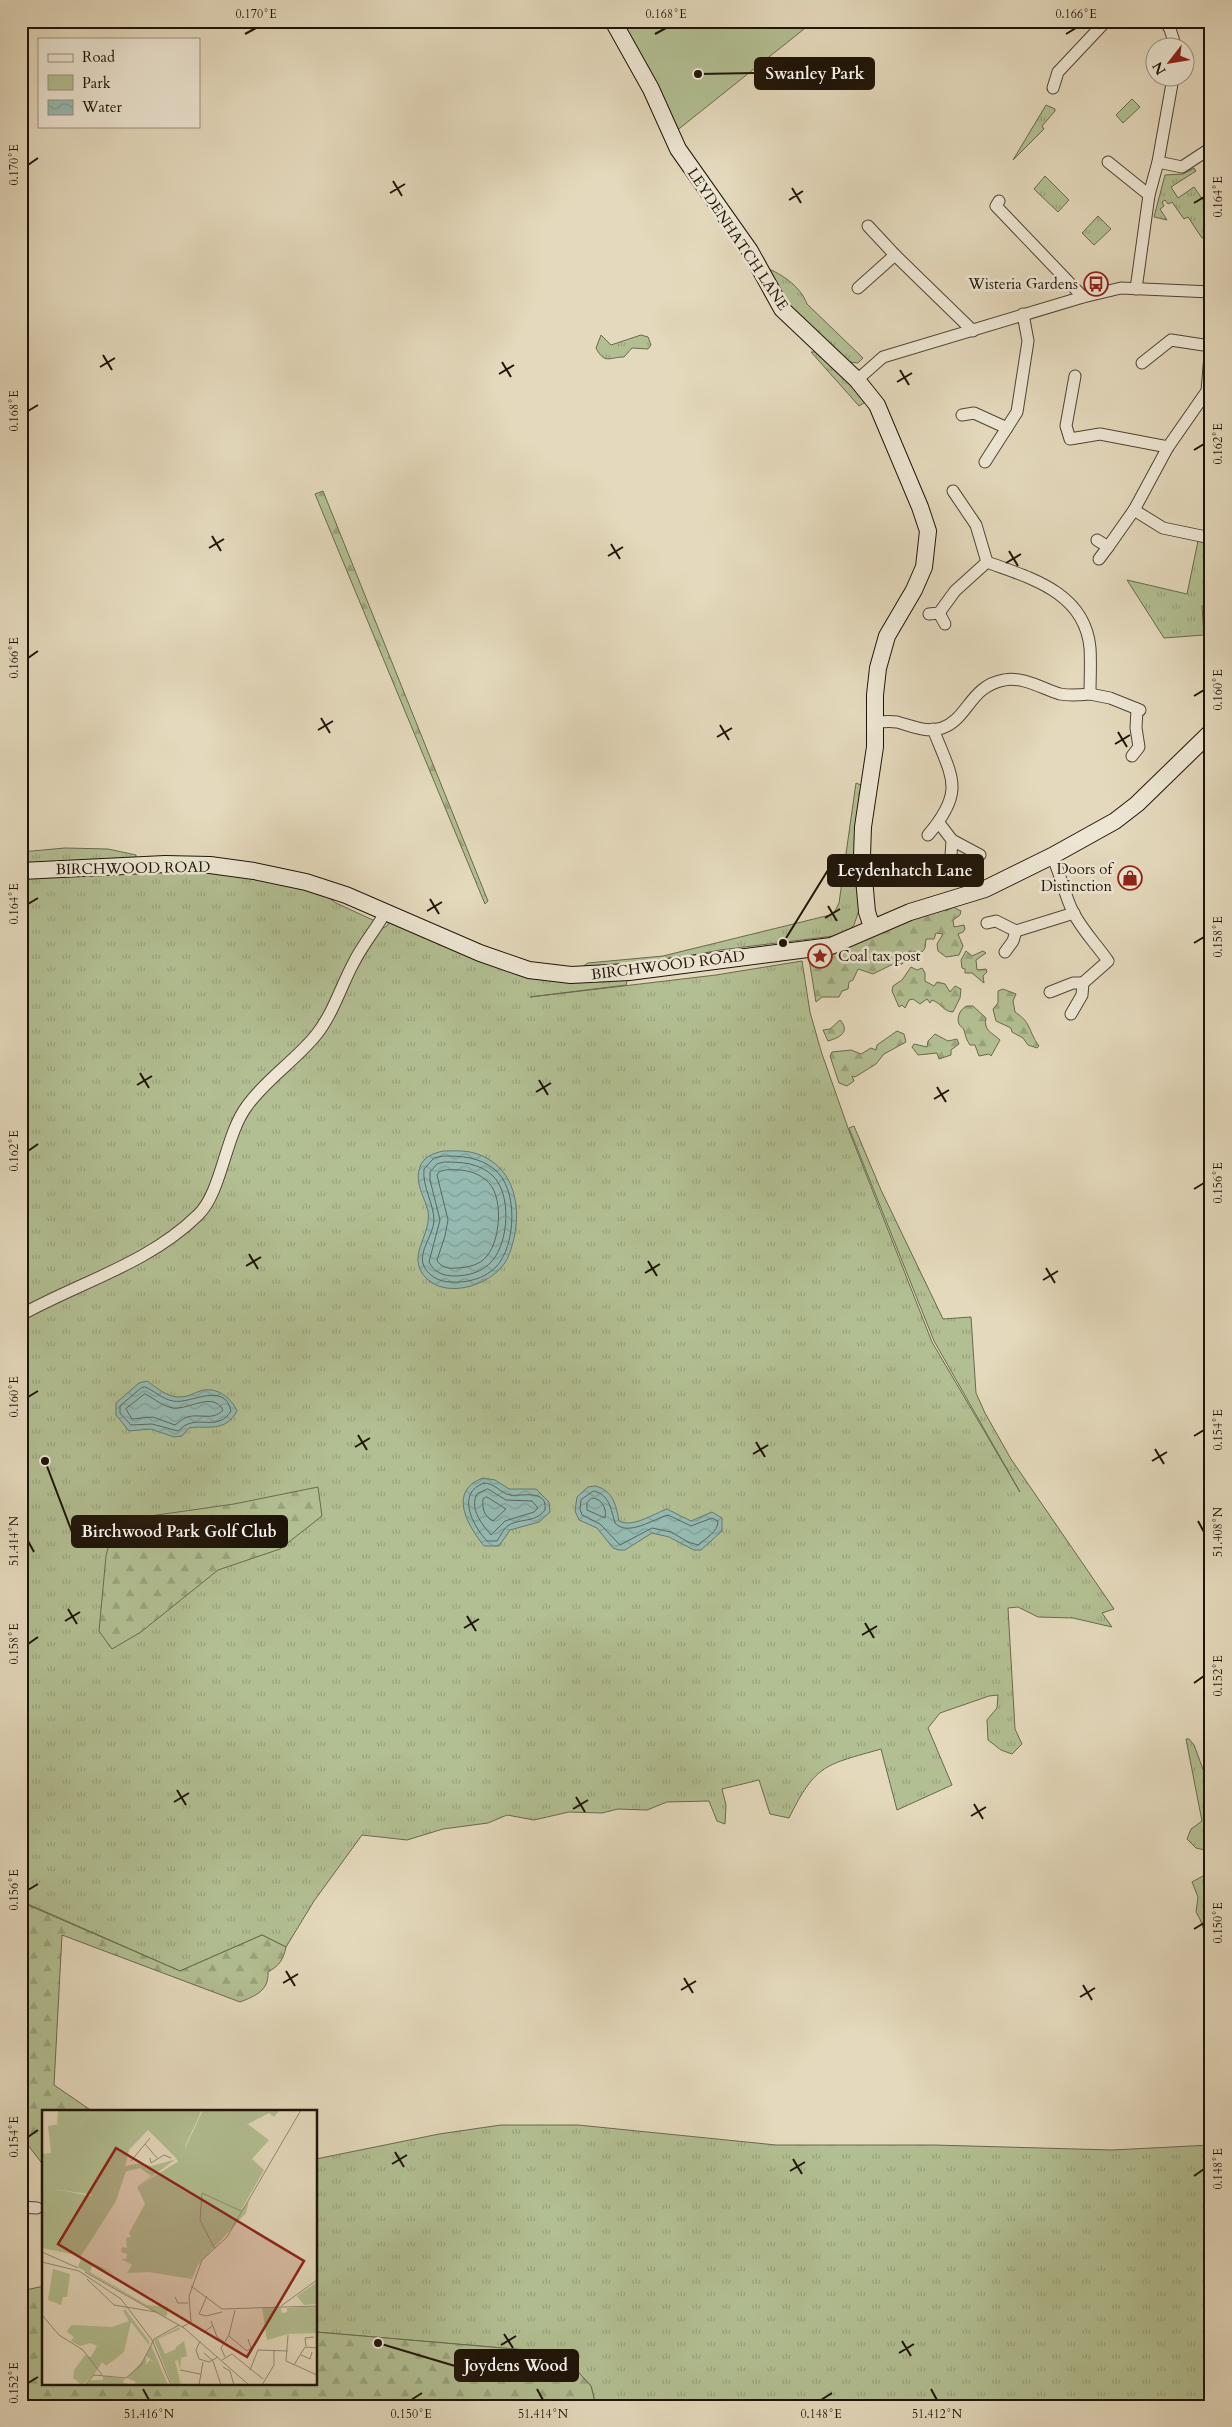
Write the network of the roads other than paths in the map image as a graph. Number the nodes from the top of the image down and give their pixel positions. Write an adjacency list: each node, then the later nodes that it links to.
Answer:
1 (613, 21): 23 (street, LEYDENHATCH LANE)
2 (1106, 21): 5 (street)
3 (1165, 21): 4 (street)
4 (1173, 38)
5 (1053, 88)
6 (1171, 88): 9 (street)
7 (1211, 148): 9 (street)
8 (1108, 162): 10 (street)
9 (1158, 162): 10 (street)
10 (1149, 195): 15 (street)
11 (999, 201): 17 (street)
12 (868, 226): 13 (street)
13 (895, 256): 14 (street); 19 (street)
14 (858, 288)
15 (1136, 289): 16 (street); 17 (street)
16 (1211, 292)
17 (1083, 297): 18 (street)
18 (1023, 314): 19 (street); 26 (street)
19 (973, 331): 23 (street)
20 (1211, 344): 21 (street); 24 (street)
21 (1142, 363)
22 (1075, 376): 27 (street)
23 (857, 380): 38 (street, LEYDENHATCH LANE)
24 (1209, 392): 27 (street)
25 (962, 415): 26 (street)
26 (1007, 428): 28 (street)
27 (1168, 446): 30 (street)
28 (985, 462)
29 (953, 491): 35 (street)
30 (1134, 510): 31 (street); 33 (street)
31 (1211, 538)
32 (1097, 540): 33 (street)
33 (1108, 547): 34 (street)
34 (1100, 559)
35 (987, 562): 36 (street); 37 (street)
36 (945, 624)
37 (1090, 694): 39 (street); 41 (street)
38 (874, 722): 39 (street); 52 (street, LEYDENHATCH LANE)
39 (933, 729): 42 (street)
40 (1211, 732): 46 (street, BIRCHWOOD ROAD)
41 (1132, 756)
42 (939, 823): 43 (street); 44 (street)
43 (928, 835)
44 (952, 840): 45 (street); 48 (street)
45 (980, 855)
46 (1052, 856): 50 (street); 52 (street, BIRCHWOOD ROAD)
47 (21, 871): 49 (street, BIRCHWOOD ROAD)
48 (950, 872)
49 (386, 911): 52 (street, BIRCHWOOD ROAD); 58 (street)
50 (1074, 913): 53 (street); 55 (street)
51 (987, 923): 53 (street)
52 (872, 927)
53 (1016, 931): 54 (street)
54 (1006, 952)
55 (1083, 983): 56 (street); 57 (street)
56 (1050, 992)
57 (1071, 1014)
58 (21, 1315)
59 (21, 2206): 60 (street)
60 (37, 2208)

